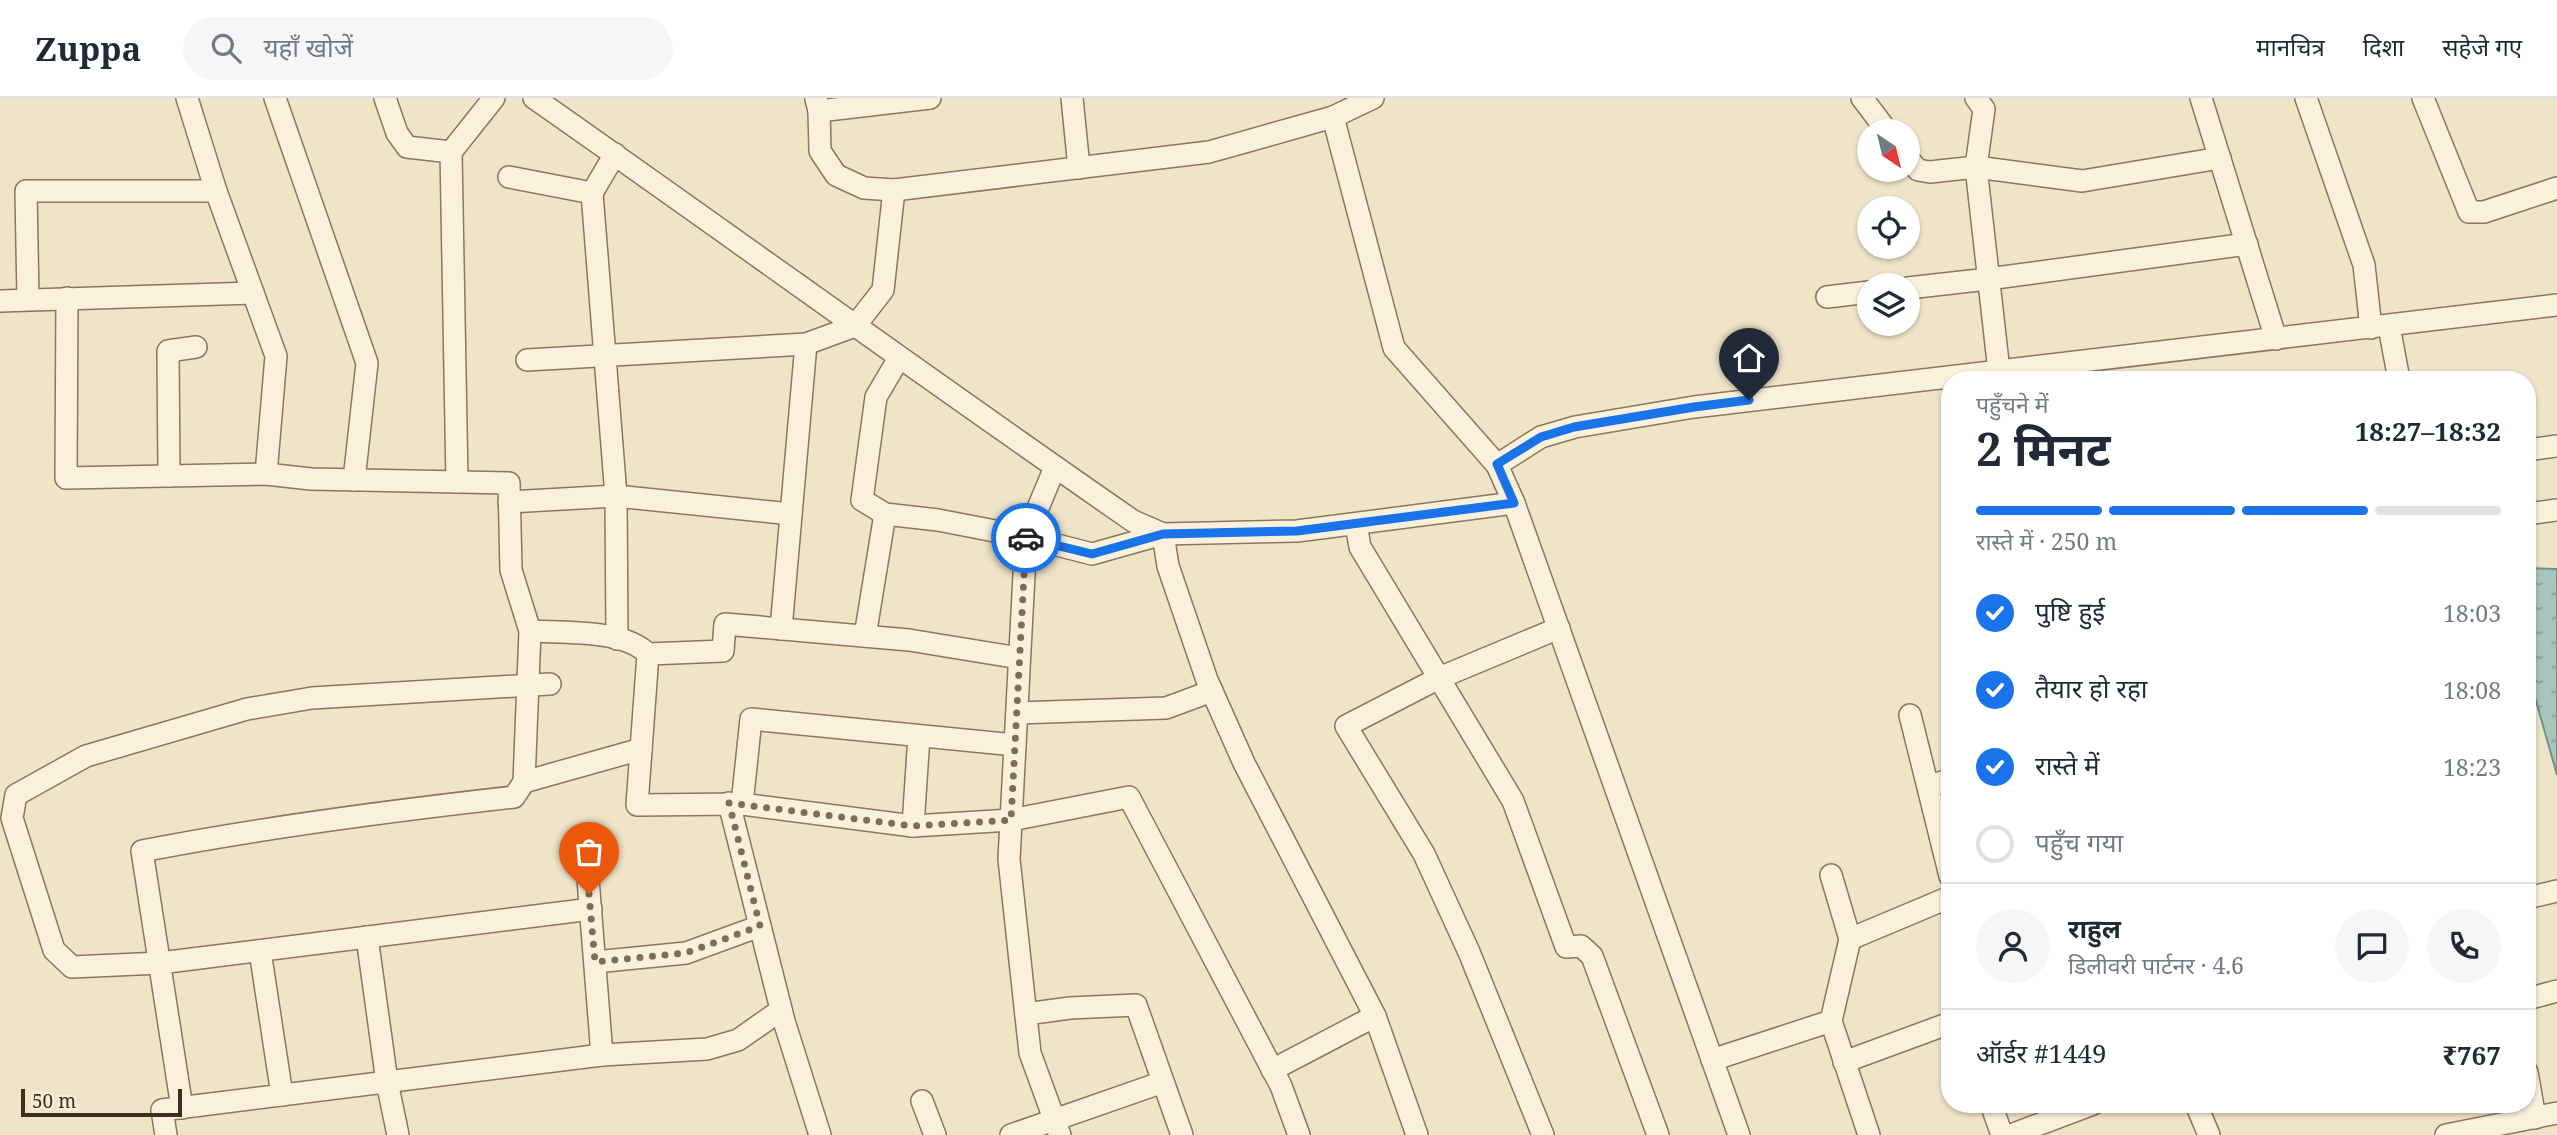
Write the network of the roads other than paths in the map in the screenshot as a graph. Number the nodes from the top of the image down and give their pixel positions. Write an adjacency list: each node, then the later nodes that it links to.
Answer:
1 (187, 98): 26 (street)
2 (275, 98): 56 (street)
3 (385, 98): 17 (street)
4 (494, 98): 17 (street)
5 (534, 98): 18 (street)
6 (930, 98): 14 (street)
7 (1072, 98): 21 (street)
8 (1373, 98): 15 (street)
9 (1862, 98): 16 (street)
10 (1976, 98): 20 (street)
11 (2201, 98): 19 (street)
12 (2306, 98): 39 (street)
13 (2426, 99): 24 (street)
14 (817, 104): 25 (street)
15 (1333, 117): 21 (street); 52 (street)
16 (1878, 119)
17 (452, 152): 57 (street)
18 (615, 155): 27 (street); 38 (street)
19 (2220, 158): 20 (street); 28 (street)
20 (1976, 167): 22 (street); 29 (street)
21 (1079, 168): 25 (street)
22 (1920, 170)
23 (509, 177): 27 (street)
24 (2557, 188)
25 (894, 190): 38 (street)
26 (216, 191): 31 (street); 35 (street)
27 (592, 193): 43 (street)
28 (2247, 244): 29 (street); 40 (street)
29 (1989, 279): 30 (street); 46 (street)
30 (1920, 287)
31 (253, 293): 34 (street); 54 (street)
32 (1857, 293): 33 (street)
33 (1827, 297)
34 (67, 298): 35 (street); 55 (street)
35 (28, 299): 36 (street)
36 (0, 301)
37 (2557, 305): 39 (street)
38 (855, 326): 41 (street); 44 (street)
39 (2380, 327): 40 (street); 48 (street)
40 (2276, 339): 47 (street)
41 (806, 344): 43 (street); 62 (street)
42 (195, 347): 55 (street)
43 (606, 354): 45 (street); 58 (street)
44 (899, 358): 53 (street); 64 (street)
45 (527, 360)
46 (1998, 371)
47 (2036, 371)
48 (2396, 371)
49 (1941, 382): 52 (street)
50 (2557, 446): 51 (street)
51 (2536, 449)
52 (1497, 464): 60 (street)
53 (1055, 467): 66 (street); 67 (street)
54 (266, 474): 55 (street); 56 (street)
55 (169, 476)
56 (354, 480): 57 (street)
57 (457, 482): 59 (street)
58 (616, 496): 59 (street); 62 (street); 72 (street)
59 (509, 502): 70 (street)
60 (1514, 503): 65 (street); 68 (street)
61 (2557, 510): 63 (street)
62 (791, 513): 69 (street)
63 (2536, 513)
64 (885, 514): 67 (street); 71 (street)
65 (1356, 524): 66 (street); 75 (street)
66 (1163, 534): 67 (street); 78 (street)
67 (1026, 537): 74 (street)
68 (1559, 628): 75 (street); 111 (street)
69 (781, 629): 71 (street); 73 (street)
70 (530, 631): 72 (street); 77 (street)
71 (865, 636): 74 (street)
72 (617, 639): 73 (street)
73 (648, 654): 83 (street)
74 (1019, 658): 79 (street)
75 (1439, 678): 134 (street); 135 (street)
76 (550, 684): 77 (street)
77 (527, 685): 84 (street); 102 (street)
78 (1212, 691): 79 (street); 107 (street)
79 (1017, 713): 82 (street)
80 (1910, 715): 86 (street)
81 (919, 736): 82 (street); 87 (street); 89 (street)
82 (1015, 745): 88 (street)
83 (641, 749): 84 (street); 87 (street)
84 (524, 782): 102 (street)
85 (1941, 782): 86 (street)
86 (1928, 786): 90 (street)
87 (736, 803): 89 (street); 97 (street)
88 (1011, 820): 89 (street); 106 (street); 113 (street)
89 (913, 826)
90 (1941, 839)
91 (1831, 875): 99 (street)
92 (588, 879): 96 (street)
93 (2557, 891): 94 (street)
94 (2536, 896)
95 (1941, 901): 99 (street)
96 (590, 909): 98 (street); 101 (street)
97 (760, 926): 101 (street); 105 (street)
98 (367, 937): 100 (street); 114 (street)
99 (1850, 939): 108 (street)
100 (260, 951): 102 (street); 116 (street)
101 (595, 962): 110 (street)
102 (160, 963): 118 (street)
103 (2557, 991): 104 (street)
104 (2536, 997)
105 (781, 1010): 110 (street); 126 (street)
106 (1026, 1014): 115 (street); 125 (street)
107 (1375, 1016): 113 (street); 133 (street)
108 (1831, 1021): 111 (street); 112 (street)
109 (1941, 1026): 112 (street)
110 (602, 1055): 114 (street)
111 (1713, 1060): 136 (street)
112 (1844, 1062): 137 (street)
113 (1272, 1070): 132 (street)
114 (387, 1082): 116 (street); 128 (street)
115 (1163, 1082): 125 (street); 131 (street)
116 (282, 1095): 118 (street)
117 (922, 1101): 129 (street)
118 (182, 1108): 127 (street)
119 (1994, 1113): 138 (street)
120 (2069, 1113): 139 (street)
121 (2200, 1113): 140 (street)
122 (2534, 1113): 124 (street)
123 (2557, 1113): 124 (street)
124 (2535, 1118): 141 (street)
125 (1057, 1127): 130 (street)
126 (811, 1133)
127 (166, 1135)
128 (398, 1135)
129 (935, 1135)
130 (1011, 1135)
131 (1182, 1135)
132 (1298, 1135)
133 (1417, 1135)
134 (1543, 1135)
135 (1658, 1135)
136 (1739, 1135)
137 (1870, 1135)
138 (2002, 1135)
139 (2011, 1135)
140 (2209, 1135)
141 (2446, 1135)

